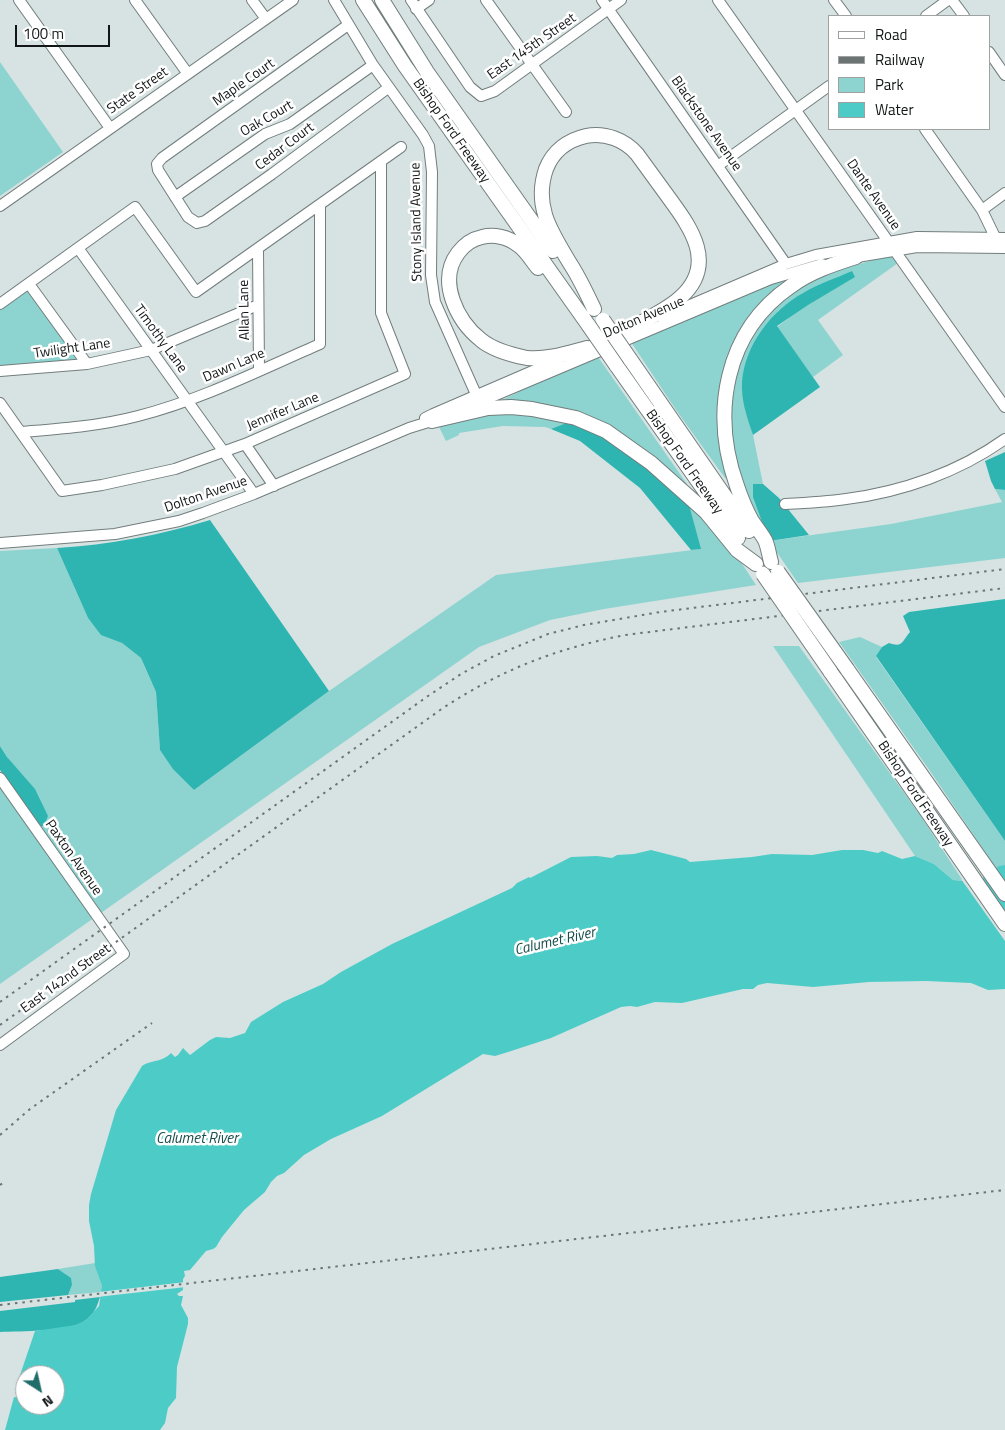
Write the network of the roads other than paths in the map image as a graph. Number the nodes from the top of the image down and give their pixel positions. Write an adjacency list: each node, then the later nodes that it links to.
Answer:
1 (19, 0): 32 (street)
2 (135, 0): 26 (street)
3 (252, 0): 21 (street)
4 (293, 0): 21 (street, State Street)
5 (334, 0): 22 (street, Stony Island Avenue)
6 (363, 0): 53 (highway, Bishop Ford Freeway)
7 (382, 0): 52 (highway, Bishop Ford Freeway)
8 (429, 0): 16 (street)
9 (486, 0): 24 (street)
10 (602, 0): 17 (street, Blackstone Avenue)
11 (621, 0): 17 (street, East 145th Street)
12 (718, 0): 30 (street, Dante Avenue)
13 (834, 0): 18 (street)
14 (948, 0): 19 (street)
15 (952, 0): 20 (street)
16 (414, 4): 24 (street, East 145th Street)
17 (609, 9): 24 (street, East 145th Street); 36 (street, Blackstone Avenue)
18 (845, 15)
19 (927, 15)
20 (963, 15)
21 (266, 19): 26 (street, State Street)
22 (348, 25): 25 (street, Stony Island Avenue); 38 (street, Maple Court)
23 (990, 53): 27 (street)
24 (531, 64): 31 (street)
25 (373, 65): 29 (street, Stony Island Avenue); 38 (street, Oak Court)
26 (188, 74): 32 (street, State Street)
27 (1005, 75)
28 (828, 87): 30 (street)
29 (388, 88): 38 (street, Cedar Court); 60 (street, Stony Island Avenue)
30 (795, 110): 36 (street); 43 (street, Dante Avenue)
31 (566, 112)
32 (110, 128): 39 (street, State Street)
33 (926, 130): 41 (street)
34 (401, 147): 35 (street)
35 (381, 162): 40 (street); 68 (street, Jennifer Lane)
36 (719, 165): 48 (street, Blackstone Avenue)
37 (1005, 194): 41 (street)
38 (175, 197)
39 (0, 206)
40 (320, 206): 46 (street); 58 (street, Dawn Lane)
41 (982, 210): 42 (street)
42 (1000, 237): 43 (street); 44 (street)
43 (892, 246): 44 (street); 47 (street, Dolton Avenue); 48 (street, Dolton Avenue); 63 (street, Dante Avenue)
44 (1002, 247)
45 (78, 248): 46 (street); 49 (street); 56 (street, Timothy Lane)
46 (258, 249): 51 (street, Allan Lane)
47 (856, 257): 60 (street, Dolton Avenue); 74 (highway)
48 (786, 264): 54 (street, Dolton Avenue)
49 (29, 284): 50 (street); 57 (street)
50 (0, 304)
51 (258, 305): 56 (street, Twilight Lane); 58 (street, Allan Lane)
52 (599, 315): 54 (highway); 74 (highway, Bishop Ford Freeway, bridge)
53 (586, 322): 55 (highway); 75 (highway, Bishop Ford Freeway, bridge)
54 (629, 330): 55 (street, Dolton Avenue)
55 (587, 348): 60 (street, Dolton Avenue)
56 (151, 350): 57 (street, Twilight Lane); 61 (street, Timothy Lane)
57 (87, 364): 59 (street, Twilight Lane)
58 (259, 370): 61 (street, Dawn Lane)
59 (0, 371)
60 (478, 399): 64 (street, Dolton Avenue); 65 (street, Dolton Avenue)
61 (187, 400): 66 (street, Dawn Lane); 69 (street, Timothy Lane)
62 (0, 403): 66 (street, Jennifer Lane)
63 (1005, 407)
64 (432, 421): 65 (street, Dolton Avenue); 75 (highway)
65 (409, 428): 70 (street, Dolton Avenue)
66 (21, 432): 69 (street, Jennifer Lane)
67 (1005, 439): 72 (street)
68 (245, 444): 69 (street, Jennifer Lane); 70 (street)
69 (225, 452): 71 (street, Timothy Lane)
70 (274, 486): 71 (street, Dolton Avenue)
71 (254, 494): 73 (street, Dolton Avenue)
72 (785, 504)
73 (0, 542)
74 (774, 567): 77 (highway, Bishop Ford Freeway, bridge)
75 (760, 569): 78 (highway, Bishop Ford Freeway, bridge)
76 (0, 778): 79 (street, Paxton Avenue)
77 (1005, 894)
78 (1005, 924)
79 (124, 954): 80 (street, East 142nd Street)
80 (0, 1045)

